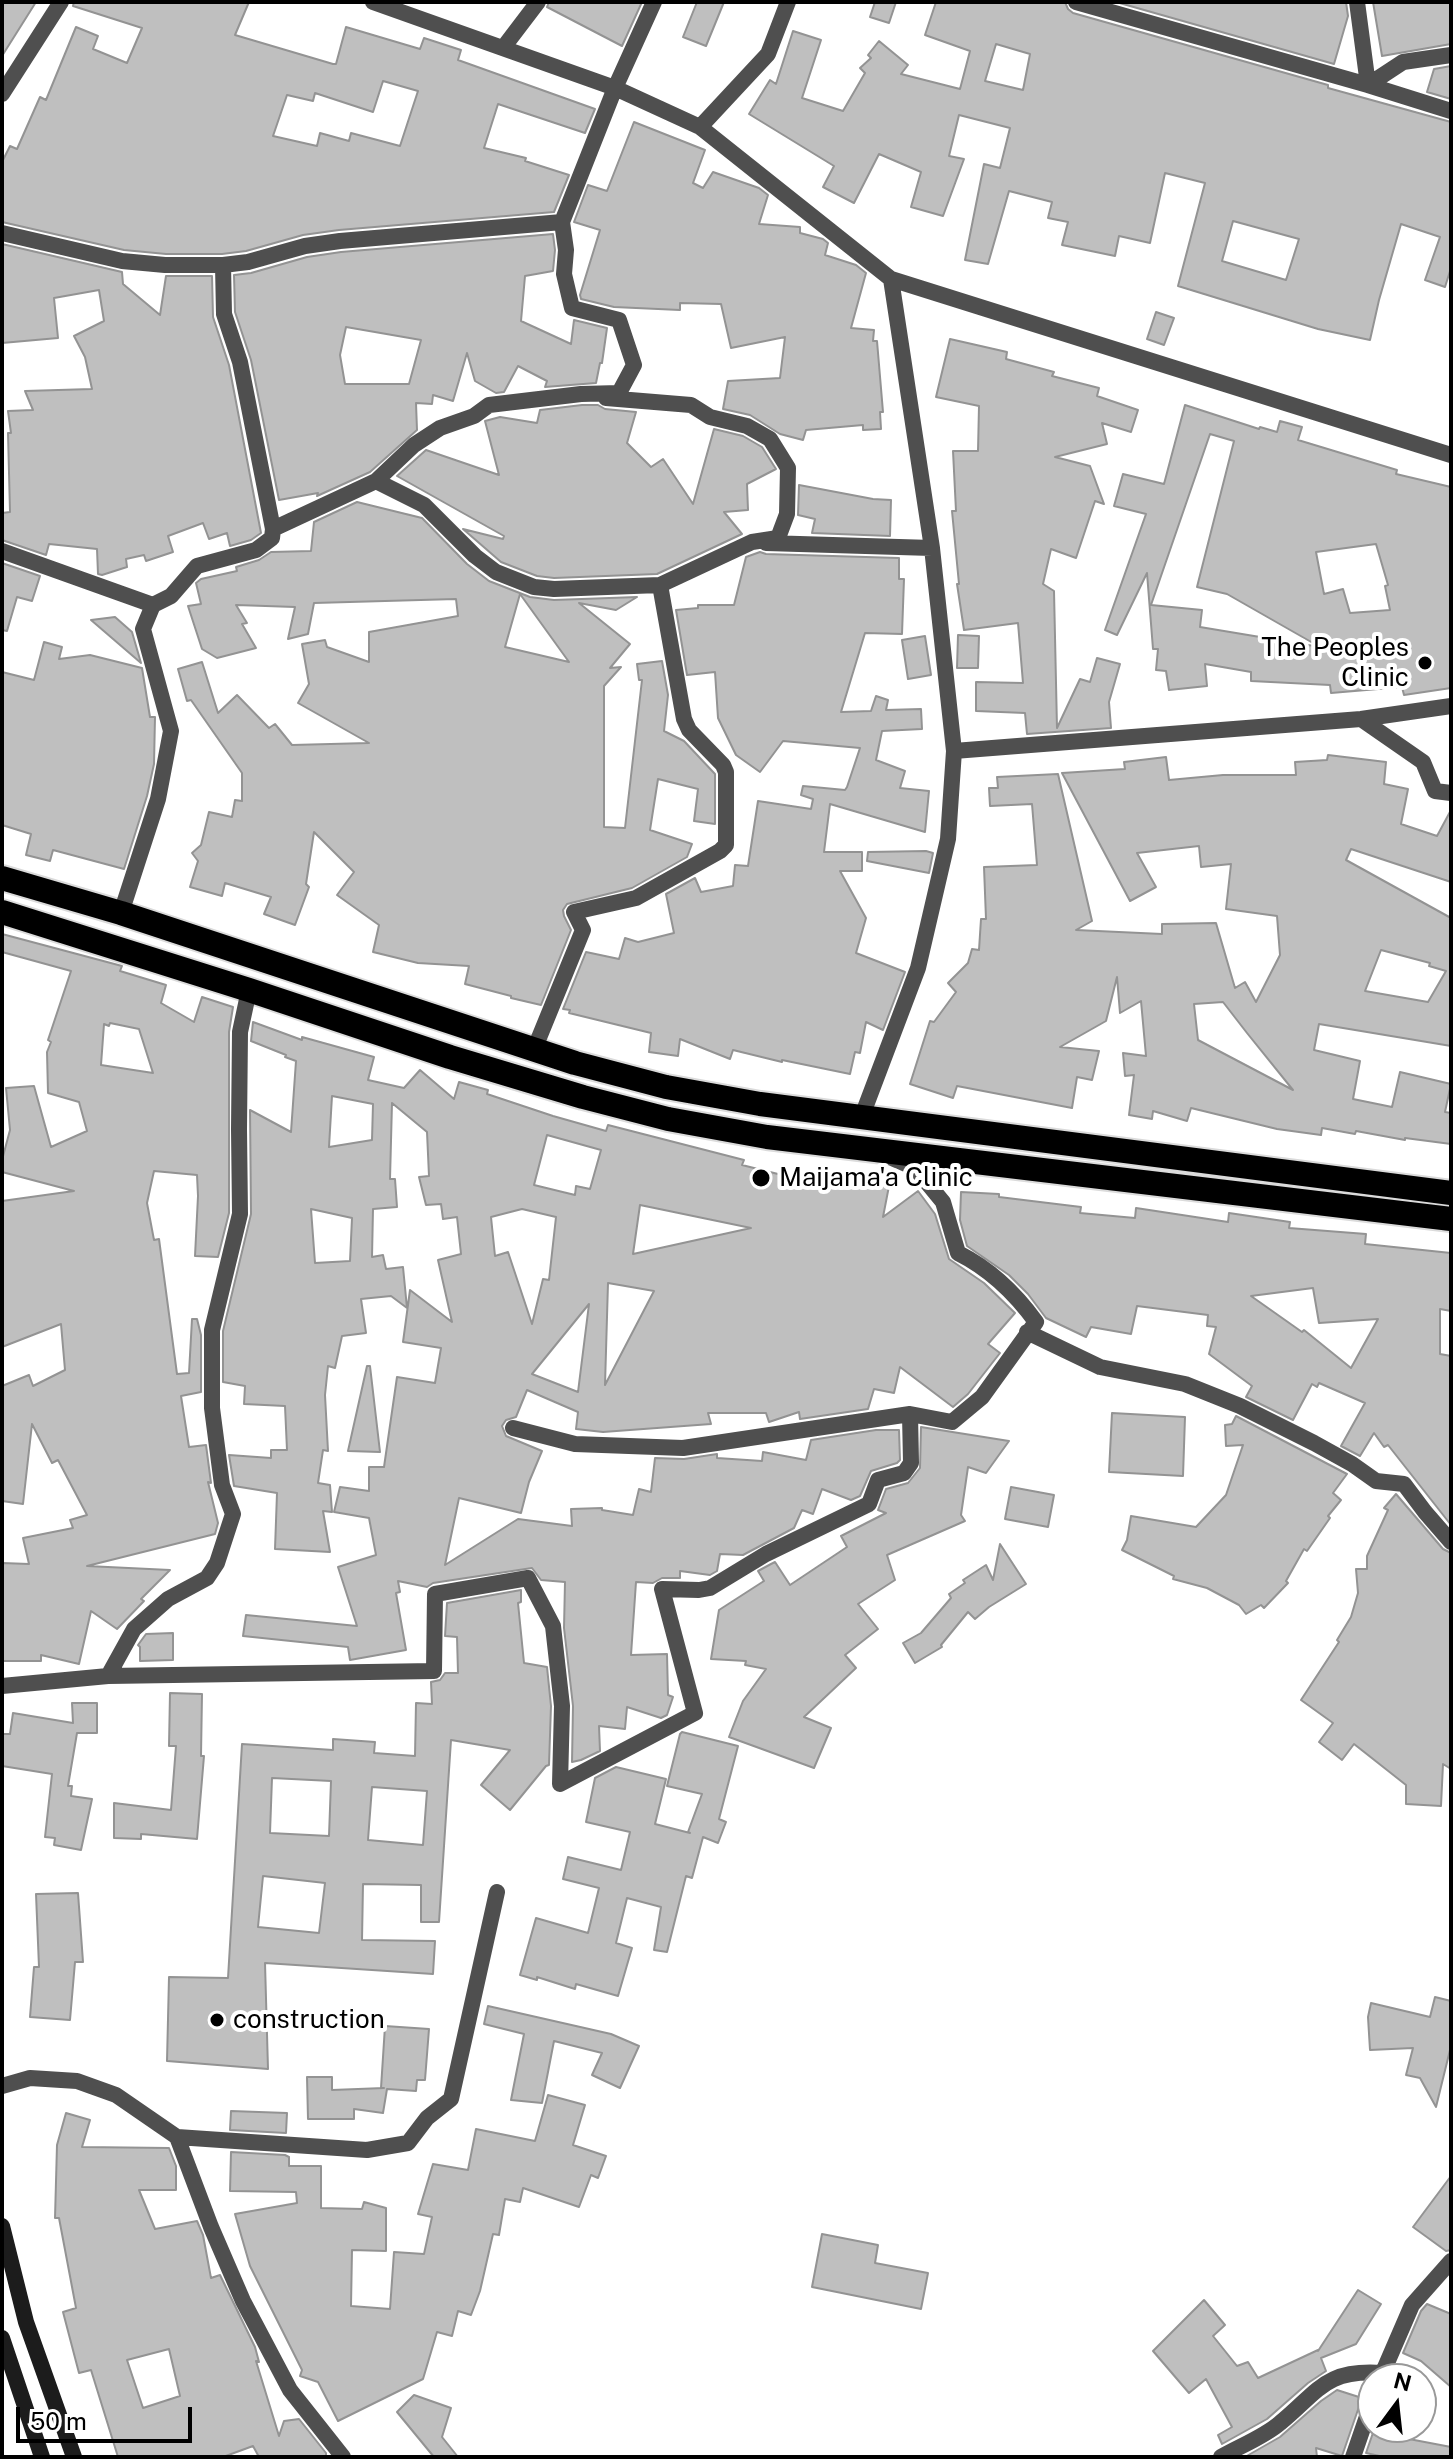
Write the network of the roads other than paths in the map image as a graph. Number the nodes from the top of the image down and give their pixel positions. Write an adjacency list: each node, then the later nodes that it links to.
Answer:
1 (61, 2): 12 (street)
2 (373, 2): 8 (street)
3 (538, 2): 8 (street)
4 (654, 2): 11 (street)
5 (788, 2): 14 (street)
6 (1076, 2): 10 (street)
7 (1357, 2): 10 (street)
8 (503, 48): 11 (street)
9 (1451, 55): 10 (street)
10 (1368, 85): 13 (street)
11 (615, 88): 14 (street); 15 (street)
12 (2, 94)
13 (1451, 111)
14 (700, 127): 18 (street)
15 (562, 222): 17 (street); 19 (street)
16 (2, 233): 17 (street)
17 (223, 265): 22 (street)
18 (891, 279): 20 (street); 24 (street)
19 (581, 394): 21 (street); 23 (street)
20 (1451, 455)
21 (376, 481): 22 (street); 26 (street)
22 (273, 529): 27 (street)
23 (752, 542): 24 (street); 26 (street)
24 (932, 548): 30 (street)
25 (2, 551): 27 (street)
26 (660, 585): 36 (street)
27 (153, 605): 34 (street)
28 (1451, 706): 29 (street)
29 (1361, 719): 30 (street); 31 (street)
30 (954, 751): 37 (street)
31 (1451, 793)
32 (2, 878): 34 (highway)
33 (2, 912): 35 (highway)
34 (121, 913): 36 (highway)
35 (249, 990): 38 (highway); 45 (street)
36 (534, 1050): 37 (highway)
37 (862, 1116): 39 (highway)
38 (865, 1148): 40 (highway); 41 (street)
39 (1451, 1193)
40 (1451, 1219)
41 (1027, 1332): 42 (street); 44 (street)
42 (910, 1414): 43 (street); 45 (street)
43 (513, 1428)
44 (1451, 1542)
45 (108, 1676): 46 (street)
46 (2, 1686)
47 (497, 1892): 49 (street)
48 (2, 2086): 49 (street)
49 (177, 2137): 57 (street)
50 (2, 2226): 56 (main road)
51 (1451, 2261): 53 (street)
52 (2, 2338): 55 (main road)
53 (1387, 2363)
54 (1357, 2374): 58 (street)
55 (42, 2457)
56 (74, 2457)
57 (343, 2457)
58 (1221, 2457)

